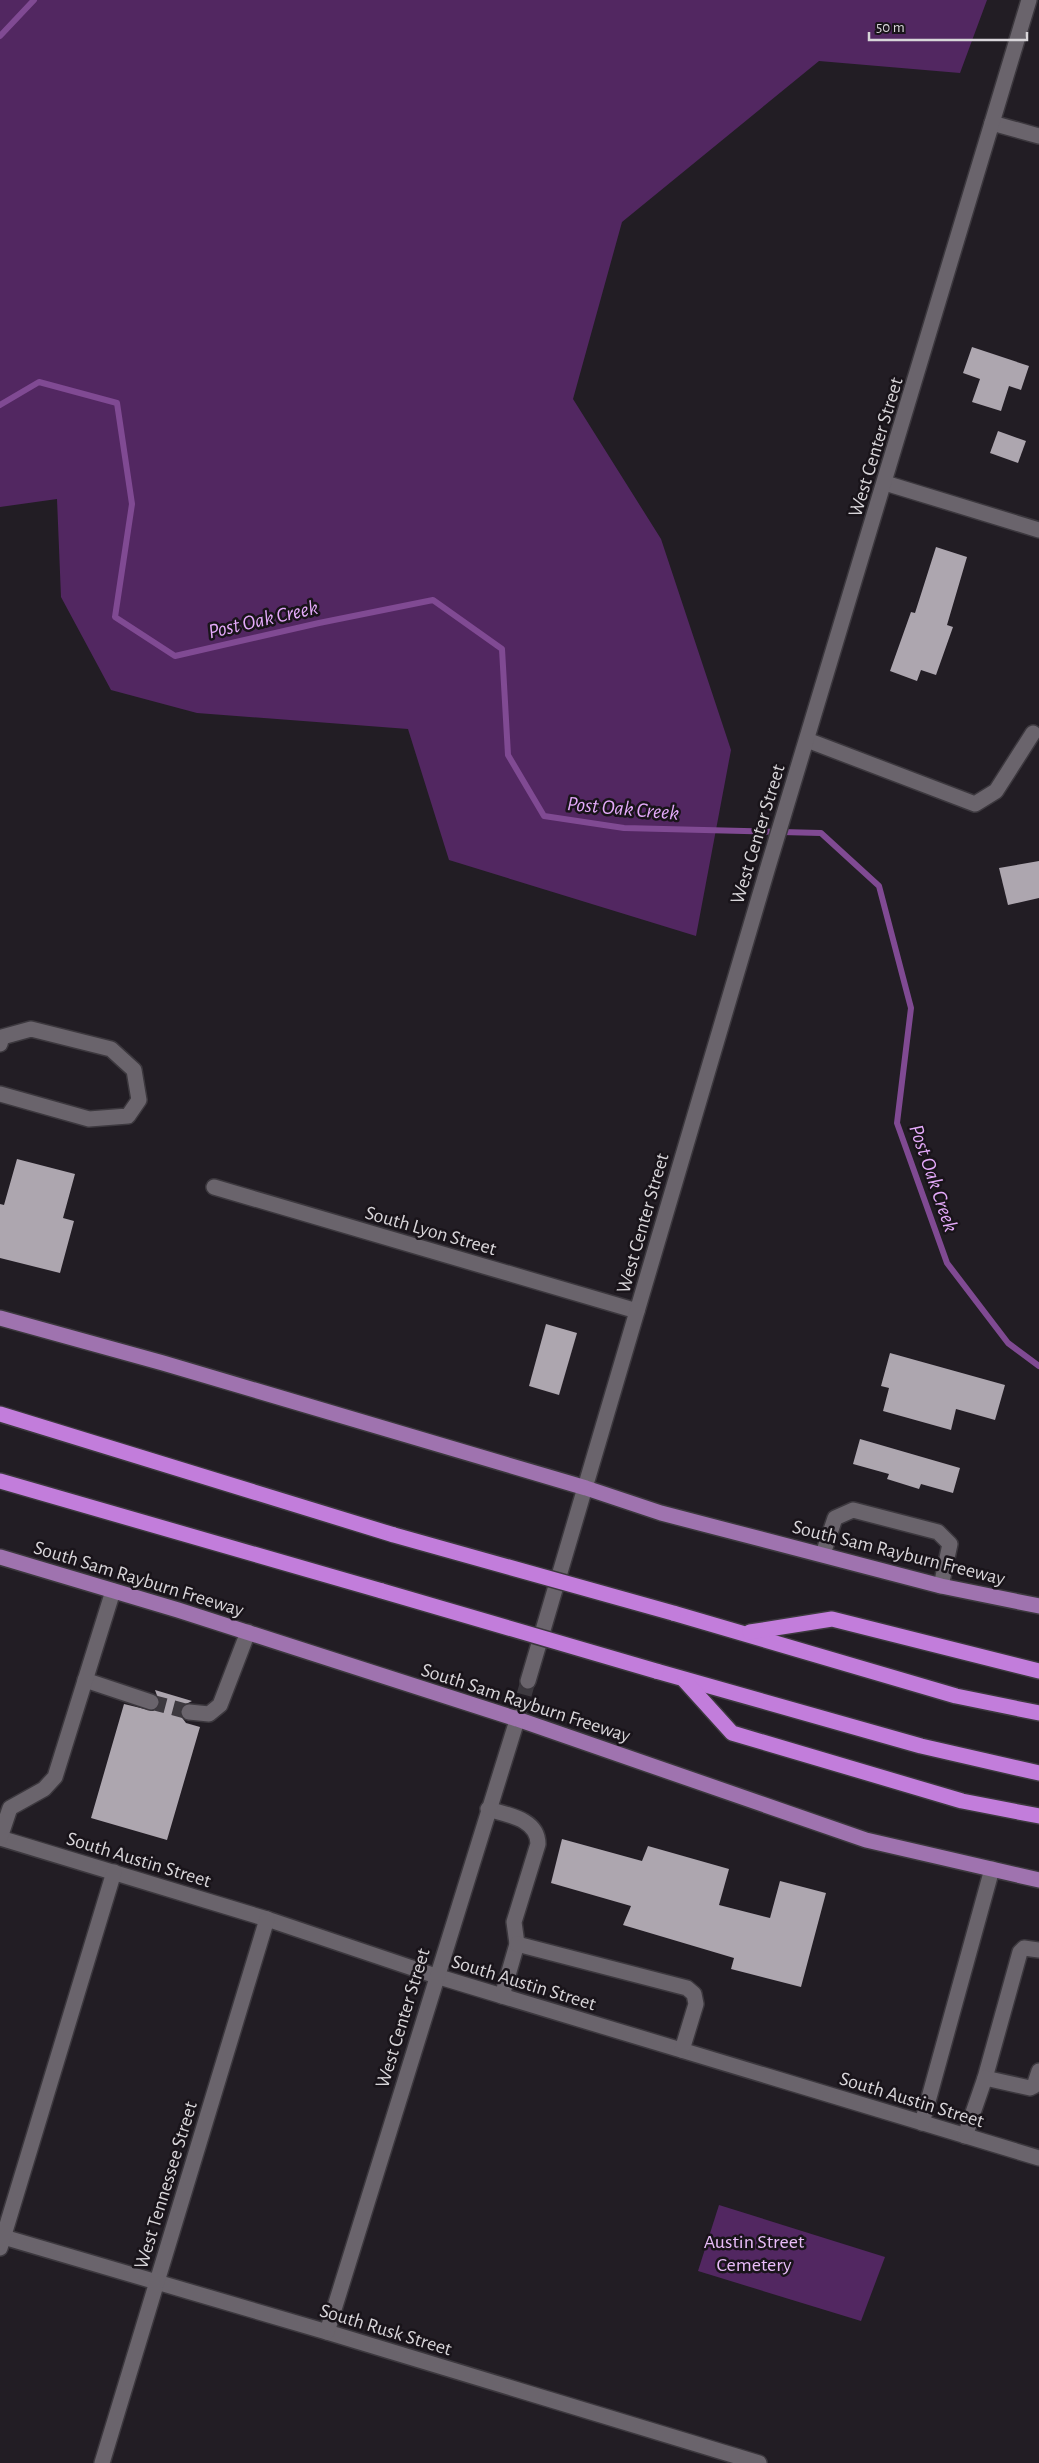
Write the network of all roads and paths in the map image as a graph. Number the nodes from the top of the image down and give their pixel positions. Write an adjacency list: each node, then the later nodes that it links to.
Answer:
1 (1029, 0): 2 (street, West Center Street)
2 (992, 123): 3 (street); 4 (street, West Center Street)
3 (1039, 136)
4 (885, 483): 5 (street); 7 (street, West Center Street)
5 (1039, 530)
6 (1033, 733): 7 (street)
7 (806, 740): 11 (street, West Center Street)
8 (0, 1044): 9 (street)
9 (0, 1094)
10 (214, 1188): 11 (street, South Lyon Street)
11 (637, 1311): 15 (street, West Center Street)
12 (0, 1318): 15 (main road, South Sam Rayburn Freeway)
13 (0, 1414): 22 (highway, bridge)
14 (0, 1481): 25 (highway, bridge)
15 (586, 1488): 16 (main road, South Sam Rayburn Freeway); 26 (street, West Center Street)
16 (823, 1554): 18 (main road, South Sam Rayburn Freeway); 18 (street)
17 (0, 1557): 19 (main road, South Sam Rayburn Freeway)
18 (941, 1586): 20 (main road, South Sam Rayburn Freeway)
19 (113, 1591): 21 (main road, South Sam Rayburn Freeway); 24 (street)
20 (1039, 1606)
21 (248, 1632): 28 (street); 30 (main road, South Sam Rayburn Freeway)
22 (745, 1633): 23 (highway); 29 (highway)
23 (1039, 1671)
24 (85, 1680): 27 (street); 34 (street)
25 (686, 1681): 31 (highway); 33 (highway)
26 (528, 1682)
27 (152, 1702)
28 (189, 1712)
29 (1039, 1713)
30 (517, 1718): 32 (street, West Center Street); 35 (main road, South Sam Rayburn Freeway)
31 (1039, 1773)
32 (488, 1809): 39 (street); 41 (street, West Center Street)
33 (1039, 1816)
34 (0, 1838): 36 (street, South Austin Street)
35 (992, 1869): 37 (main road, South Sam Rayburn Freeway); 46 (street)
36 (114, 1872): 38 (street, South Austin Street); 49 (street)
37 (1039, 1880)
38 (267, 1919): 41 (street, South Austin Street); 50 (street, West Tennessee Street)
39 (517, 1944): 42 (street); 43 (street)
40 (1039, 1950): 45 (street)
41 (436, 1976): 42 (street, South Austin Street); 51 (street, West Center Street)
42 (502, 1996): 43 (street, South Austin Street)
43 (682, 2050): 46 (street, South Austin Street)
44 (1039, 2071): 45 (street)
45 (984, 2078): 47 (street)
46 (922, 2123): 47 (street, South Austin Street)
47 (965, 2136): 48 (street, South Austin Street)
48 (1039, 2158)
49 (1, 2241): 50 (street, South Rusk Street)
50 (157, 2282): 51 (street, South Rusk Street); 52 (street, West Tennessee Street)
51 (327, 2332): 53 (street, South Rusk Street)
52 (102, 2463)
53 (759, 2463)

